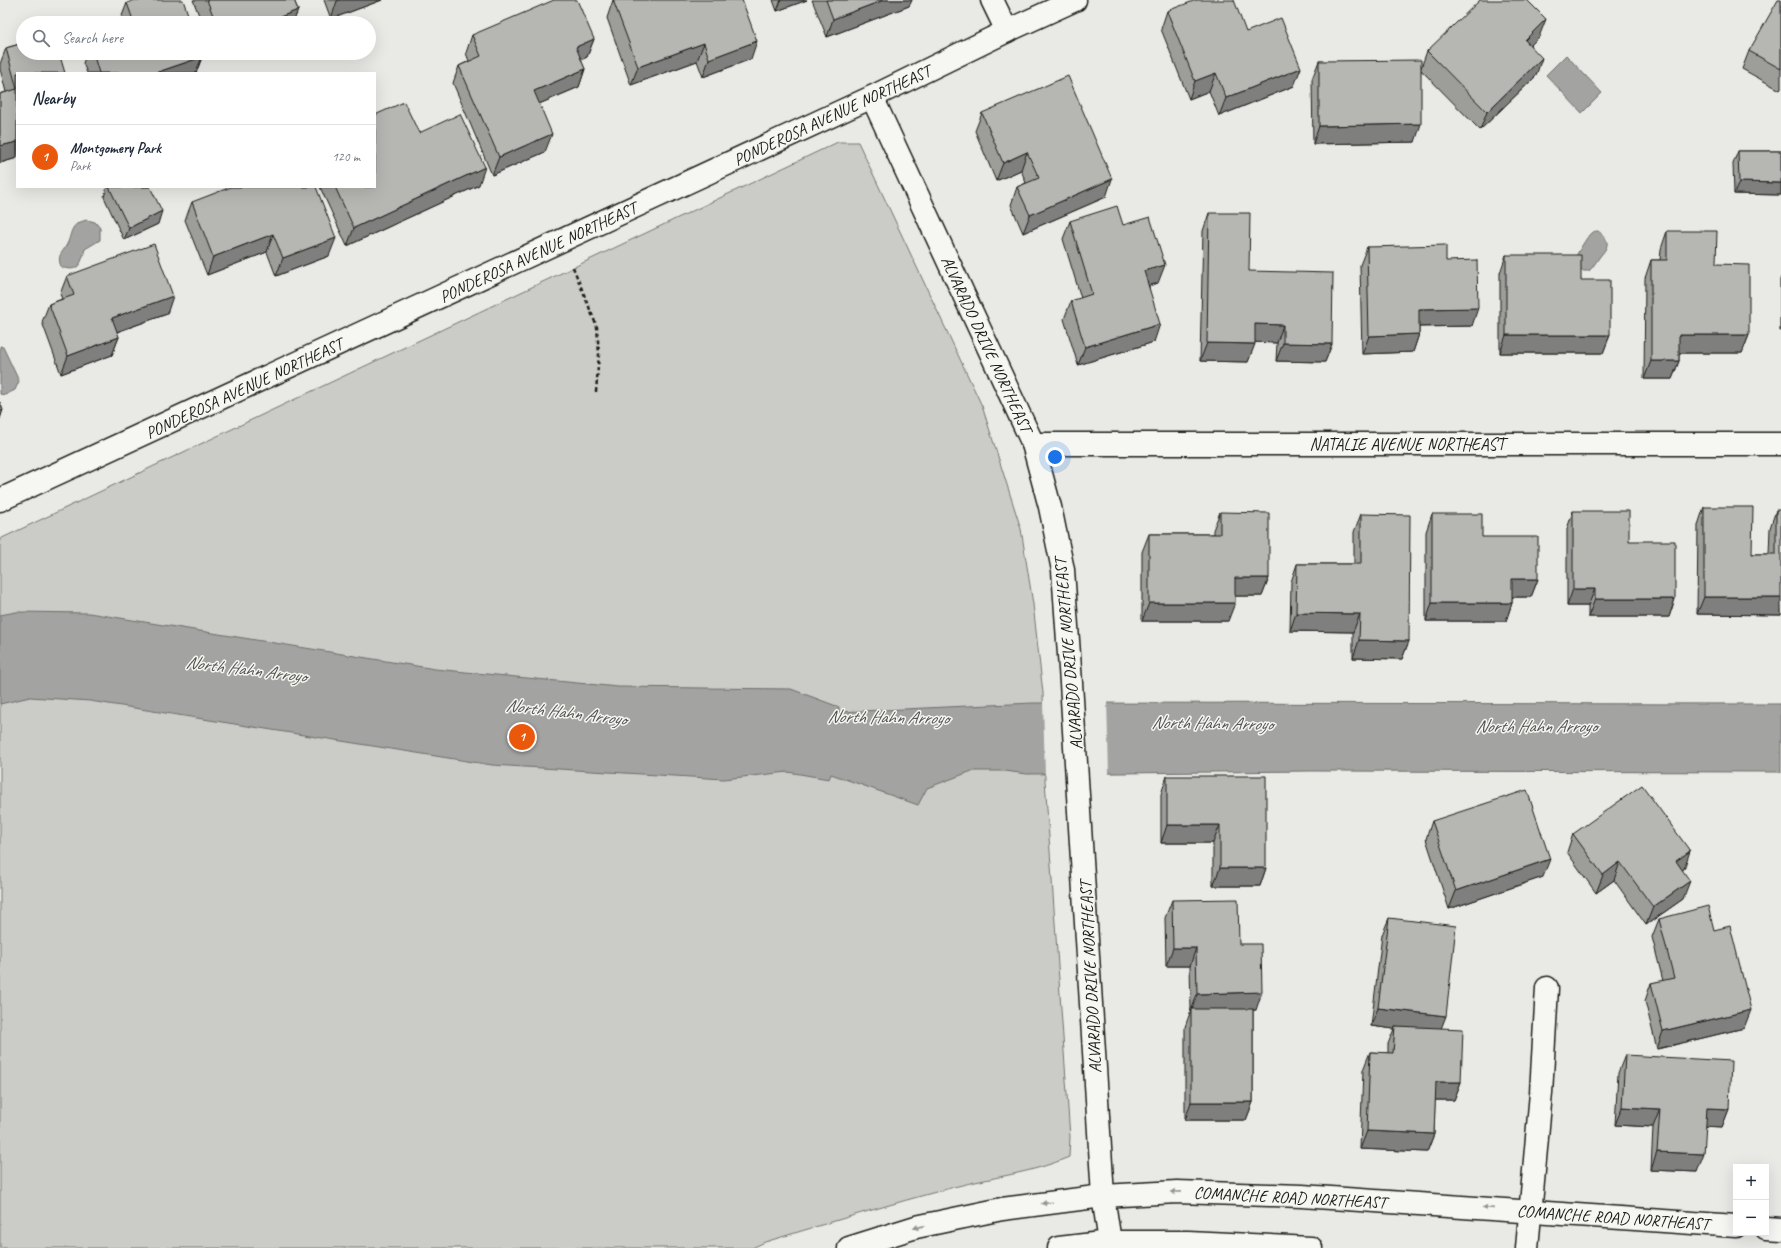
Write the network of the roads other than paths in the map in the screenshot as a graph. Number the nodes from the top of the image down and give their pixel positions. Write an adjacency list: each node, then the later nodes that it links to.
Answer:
1 (992, 0): 3 (street)
2 (1075, 0): 3 (street, PONDEROSA AVENUE NORTHEAST)
3 (1007, 31): 4 (street, PONDEROSA AVENUE NORTHEAST)
4 (872, 97): 5 (street, ALVARADO DRIVE NORTHEAST); 7 (street, PONDEROSA AVENUE NORTHEAST)
5 (1033, 444): 6 (street, NATALIE AVENUE NORTHEAST); 9 (street, ALVARADO DRIVE NORTHEAST)
6 (1781, 444)
7 (0, 500)
8 (1547, 988): 10 (street)
9 (1102, 1196): 10 (street, COMANCHE ROAD NORTHEAST, one-way to 9); 14 (street, ALVARADO DRIVE NORTHEAST); 15 (street, COMANCHE ROAD NORTHEAST, one-way to 15)
10 (1529, 1211): 11 (street, COMANCHE ROAD NORTHEAST); 18 (street)
11 (1733, 1226)
12 (1769, 1228): 13 (street)
13 (1781, 1229)
14 (1110, 1245): 16 (street); 17 (street)
15 (849, 1248)
16 (1060, 1248)
17 (1311, 1248)
18 (1527, 1248)

